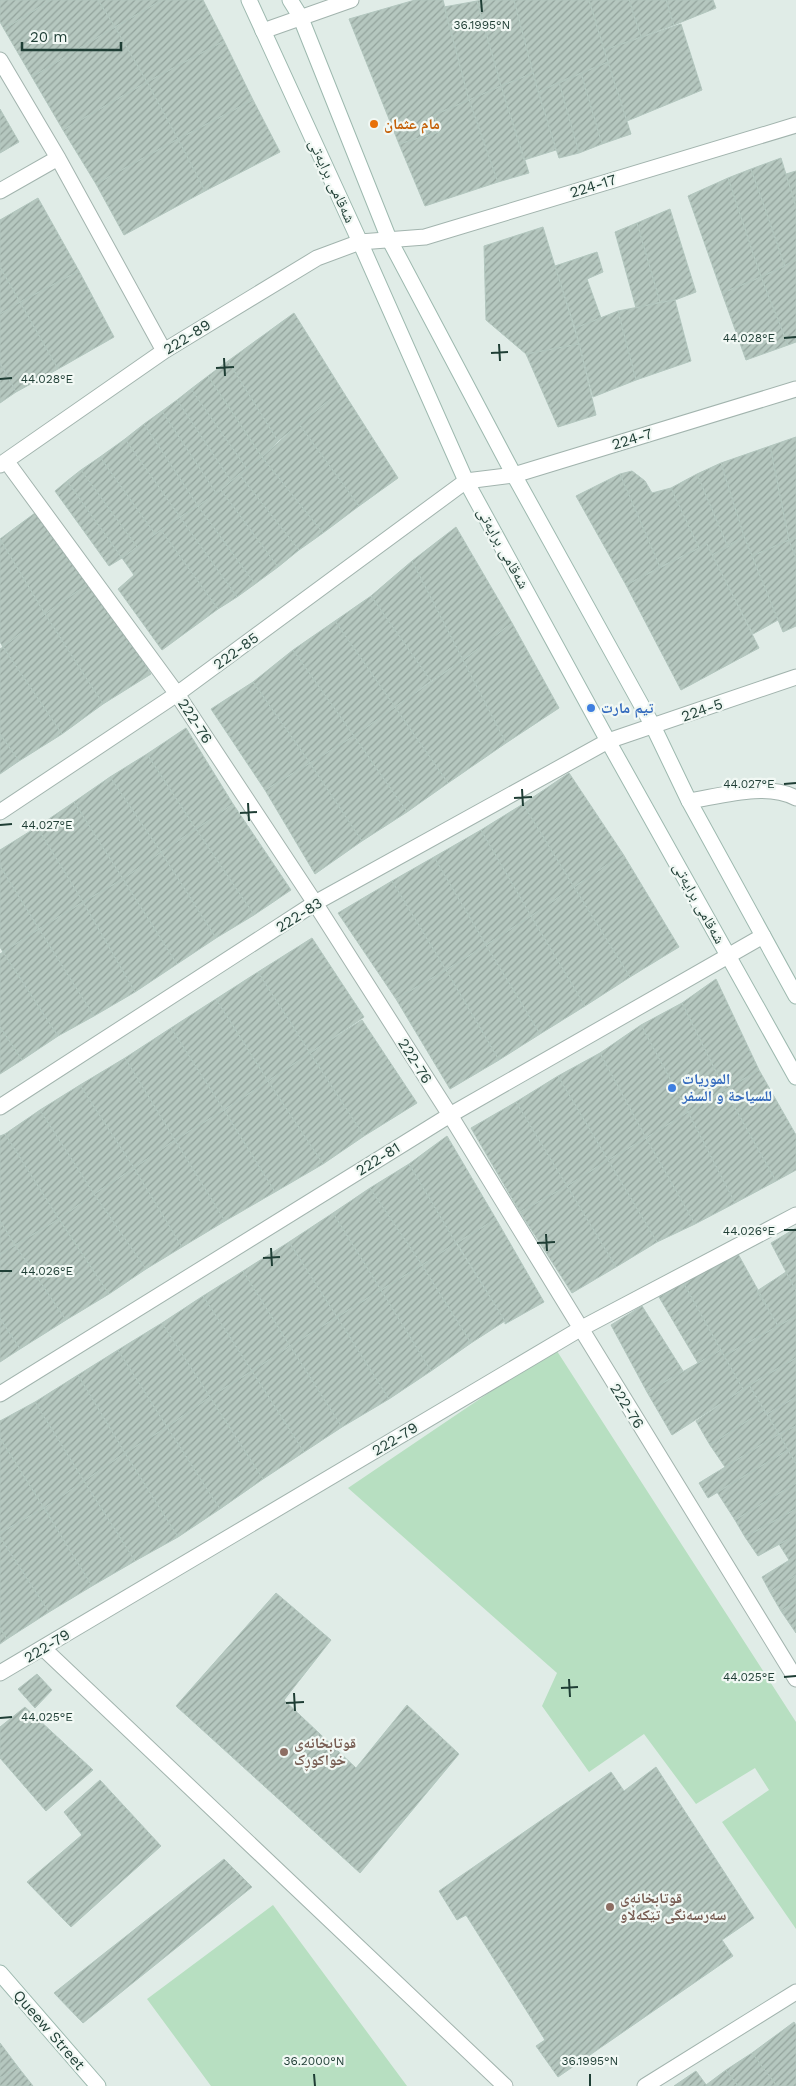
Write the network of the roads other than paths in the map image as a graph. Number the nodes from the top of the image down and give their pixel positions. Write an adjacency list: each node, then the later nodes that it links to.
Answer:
1 (249, 0): 5 (street, شەقامی برایەتی)
2 (290, 0): 4 (street, شەقامی برایەتی)
3 (351, 0): 4 (street)
4 (300, 16): 5 (street); 10 (street, شەقامی برایەتی)
5 (263, 31): 11 (street, شەقامی برایەتی)
6 (0, 60): 8 (street)
7 (796, 125): 10 (street, 224-17)
8 (58, 158): 9 (street); 12 (street)
9 (0, 191)
10 (389, 239): 11 (street, 222-89); 15 (street, شەقامی برایەتی)
11 (360, 242): 12 (street, 222-89); 16 (street, شەقامی برایەتی)
12 (164, 351): 14 (street, 222-89)
13 (796, 389): 15 (street, 224-7)
14 (2, 465): 18 (street, 222-76)
15 (514, 475): 16 (street, 224-7); 19 (street, شەقامی برایەتی)
16 (466, 481): 18 (street, 222-85); 20 (street, شەقامی برایەتی)
17 (796, 677): 19 (street, 224-5)
18 (177, 694): 23 (street, 222-85); 24 (street, 222-76)
19 (653, 726): 20 (street, 224-5); 22 (street, شەقامی برایەتی)
20 (608, 741): 24 (street, 222-83); 26 (street, شەقامی برایەتی)
21 (796, 798): 22 (street)
22 (689, 801): 25 (street, شەقامی برایەتی)
23 (0, 812)
24 (315, 903): 29 (street, 222-83); 30 (street, 222-76)
25 (763, 936): 26 (street, 222-81); 27 (street, شەقامی برایەتی)
26 (728, 956): 28 (street, شەقامی برایەتی); 30 (street, 222-81)
27 (796, 996)
28 (796, 1077)
29 (0, 1106)
30 (450, 1115): 32 (street, 222-76); 33 (street, 222-81)
31 (796, 1215): 32 (street, 222-79)
32 (580, 1329): 34 (street, 222-79); 36 (street, 222-76)
33 (0, 1394)
34 (43, 1648): 35 (street, 222-79); 40 (street)
35 (0, 1673)
36 (796, 1679)
37 (0, 1973): 39 (street, Queew Street)
38 (796, 1992): 41 (street)
39 (98, 2086)
40 (505, 2086)
41 (645, 2086)

